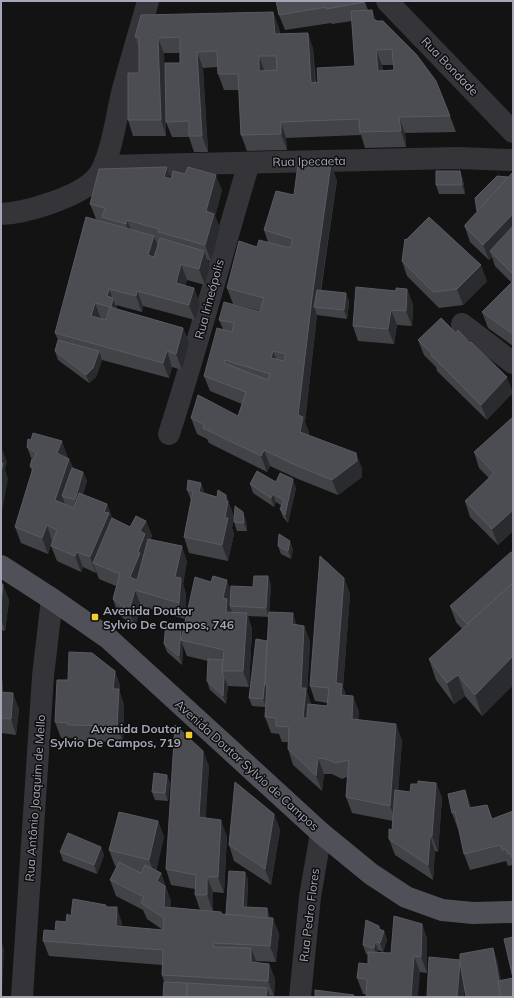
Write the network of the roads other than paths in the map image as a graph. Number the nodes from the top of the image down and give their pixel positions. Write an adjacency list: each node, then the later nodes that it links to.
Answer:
1 (148, 1): 6 (street)
2 (387, 1): 3 (street, Rua Bondade)
3 (513, 132)
4 (513, 160): 5 (street, Rua Ipecaeta)
5 (249, 163): 6 (street, Rua Ipecaeta); 10 (street, Rua Irineópolis)
6 (104, 166): 7 (street)
7 (1, 214)
8 (462, 324): 9 (street)
9 (513, 363)
10 (169, 434)
11 (1, 566): 12 (main road, Avenida Doutor Sylvio de Campos)
12 (52, 599): 13 (main road, Avenida Doutor Sylvio de Campos); 15 (street, Rua Antônio Joaquim de Mello)
13 (321, 833): 14 (main road, Avenida Doutor Sylvio de Campos); 16 (street, Rua Pedro Flores)
14 (513, 912)
15 (22, 997)
16 (300, 997)

